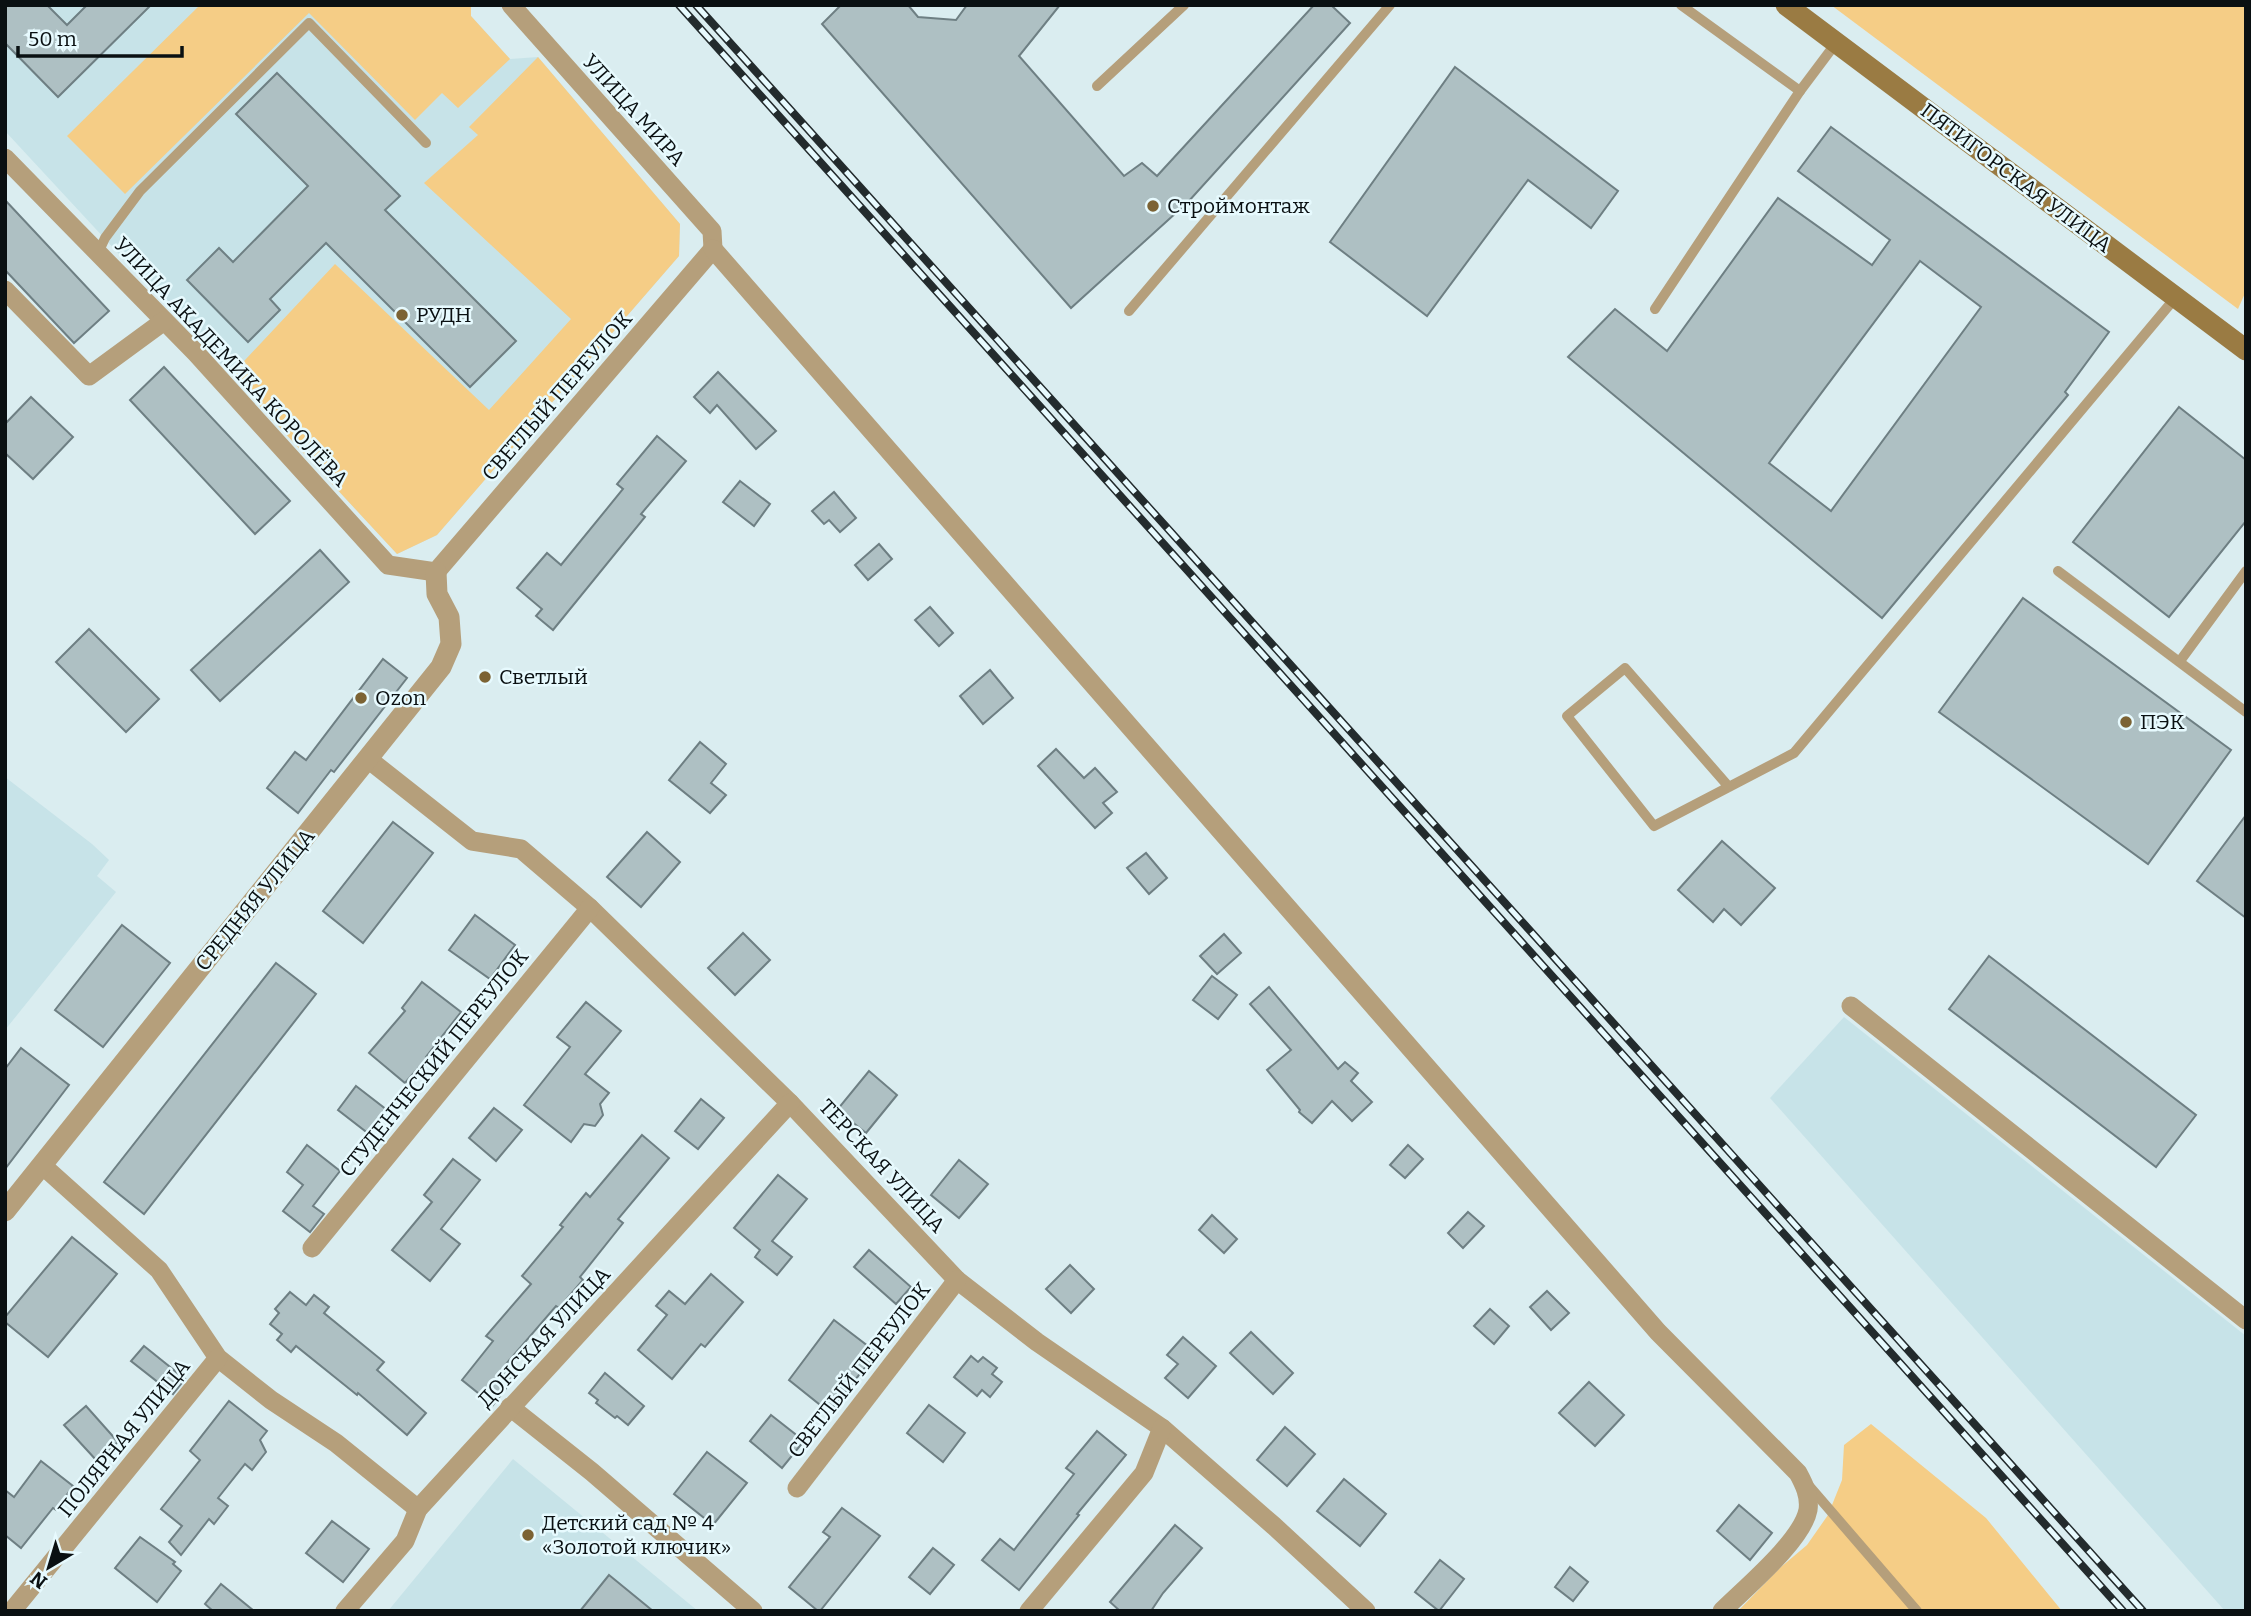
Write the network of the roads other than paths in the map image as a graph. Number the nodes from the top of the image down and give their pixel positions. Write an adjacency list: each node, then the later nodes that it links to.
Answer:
1 (511, 5): 11 (street, УЛИЦА МИРА)
2 (1184, 5): 7 (lane)
3 (1390, 5): 16 (lane)
4 (1681, 5): 8 (lane)
5 (1786, 5): 6 (main road, ПЯТИГОРСКАЯ УЛИЦА)
6 (1836, 43): 8 (lane); 14 (main road, ПЯТИГОРСКАЯ УЛИЦА)
7 (1097, 86)
8 (1800, 91): 15 (lane)
9 (426, 143): 12 (lane)
10 (5, 158): 12 (street, УЛИЦА АКАДЕМИКА КОРОЛЁВА)
11 (713, 249): 21 (street, СВЕТЛЫЙ ПЕРЕУЛОК); 37 (street, УЛИЦА МИРА)
12 (98, 253): 17 (street, УЛИЦА АКАДЕМИКА КОРОЛЁВА)
13 (5, 290): 17 (street)
14 (2176, 297): 18 (main road, ПЯТИГОРСКАЯ УЛИЦА); 25 (lane)
15 (1655, 309)
16 (1129, 311)
17 (164, 321): 21 (street, УЛИЦА АКАДЕМИКА КОРОЛЁВА)
18 (2246, 349)
19 (2058, 571): 22 (lane)
20 (2246, 571): 22 (lane)
21 (436, 572): 24 (street, СРЕДНЯЯ УЛИЦА)
22 (2180, 661): 23 (lane)
23 (2246, 712)
24 (368, 759): 26 (street, ТЕРСКАЯ УЛИЦА); 29 (street, СРЕДНЯЯ УЛИЦА)
25 (1729, 787): 25 (lane)
26 (590, 908): 28 (street, ТЕРСКАЯ УЛИЦА); 31 (street, СТУДЕНЧЕСКИЙ ПЕРЕУЛОК)
27 (1851, 1006): 33 (street)
28 (790, 1103): 32 (street, ТЕРСКАЯ УЛИЦА); 35 (street, ДОНСКАЯ УЛИЦА)
29 (42, 1165): 30 (street, СРЕДНЯЯ УЛИЦА); 34 (street)
30 (5, 1211)
31 (312, 1248)
32 (957, 1280): 36 (street, ТЕРСКАЯ УЛИЦА); 38 (street, СВЕТЛЫЙ ПЕРЕУЛОК)
33 (2246, 1320)
34 (218, 1358): 39 (street); 40 (street, ПОЛЯРНАЯ УЛИЦА)
35 (510, 1408): 39 (street, ДОНСКАЯ УЛИЦА); 42 (street)
36 (1162, 1428): 43 (street); 44 (street, ТЕРСКАЯ УЛИЦА)
37 (1798, 1473): 45 (street); 46 (lane)
38 (797, 1488)
39 (418, 1509): 41 (street, ДОНСКАЯ УЛИЦА)
40 (12, 1611)
41 (345, 1611)
42 (753, 1611)
43 (1029, 1611)
44 (1366, 1611)
45 (1722, 1611)
46 (1917, 1611)

